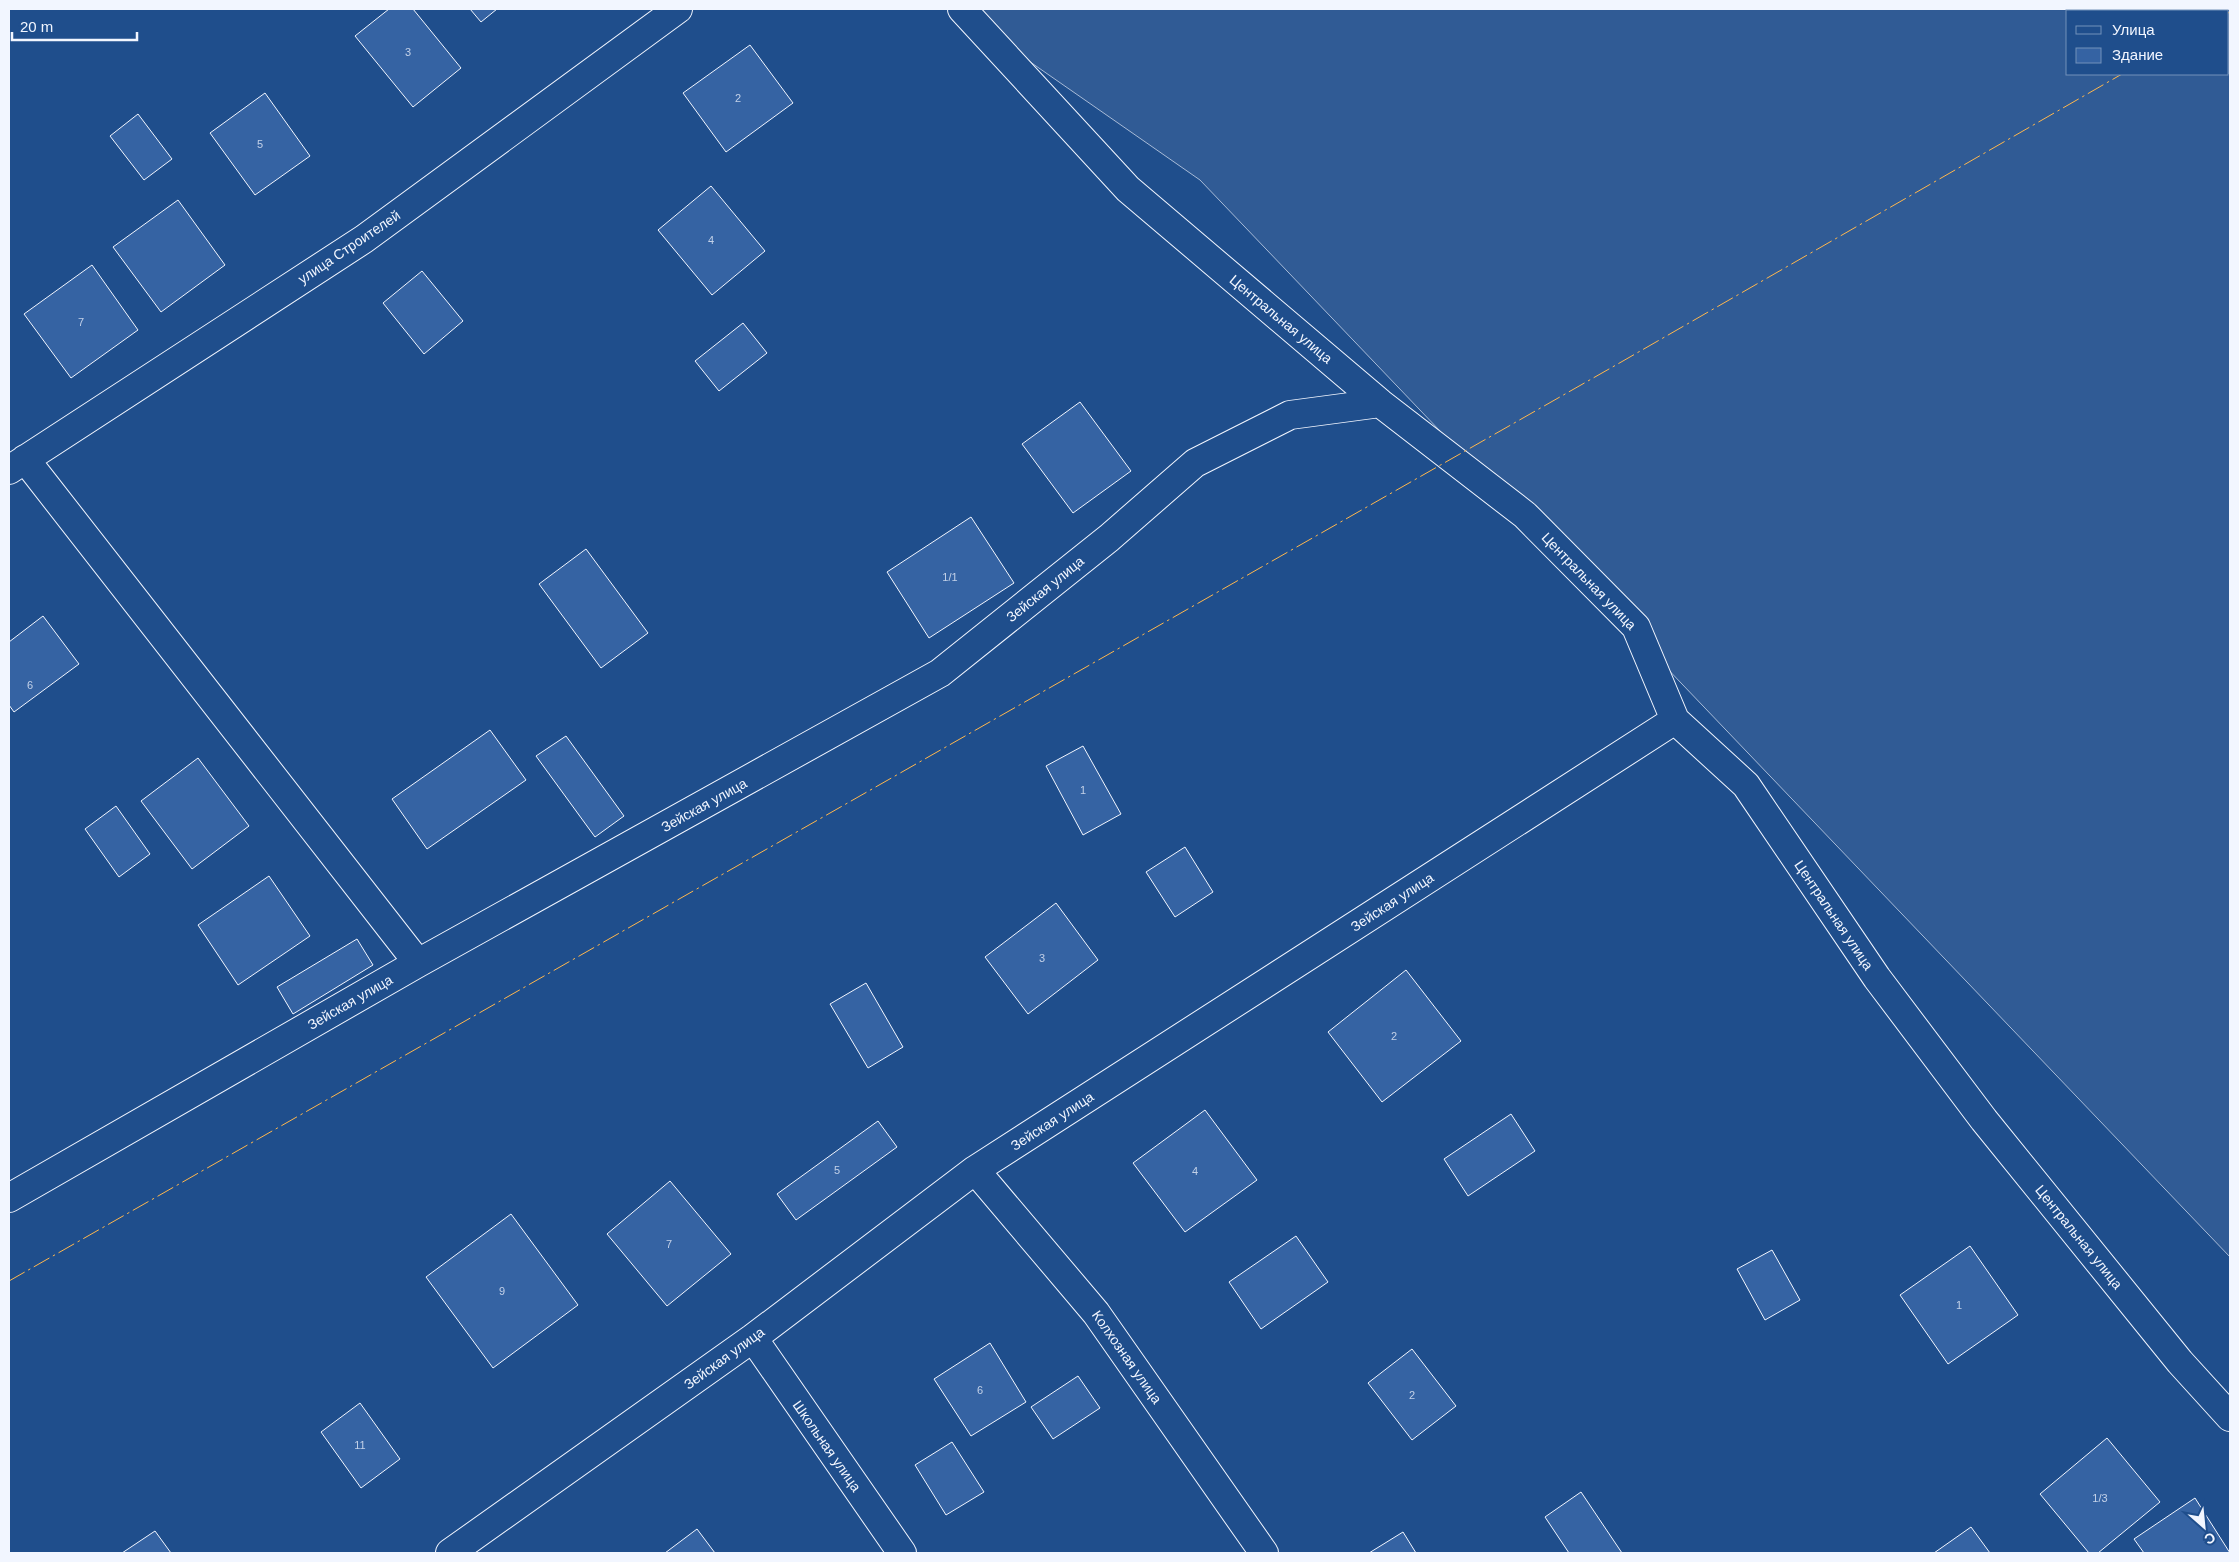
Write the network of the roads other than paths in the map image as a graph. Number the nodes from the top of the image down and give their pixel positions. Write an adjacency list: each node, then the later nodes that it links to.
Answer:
1 (678, 9): 4 (street, улица Строителей)
2 (962, 9): 3 (street, Центральная улица)
3 (1380, 403): 5 (street, Центральная улица); 6 (street, Зейская улица)
4 (17, 464): 6 (street)
5 (1675, 720): 7 (street, Зейская улица); 10 (street, Центральная улица)
6 (418, 963): 8 (street, Зейская улица)
7 (976, 1170): 9 (street, Зейская улица); 13 (street, Колхозная улица)
8 (9, 1198)
9 (753, 1338): 11 (street, Зейская улица); 12 (street, Школьная улица)
10 (2230, 1417)
11 (450, 1553)
12 (902, 1553)
13 (1264, 1553)

